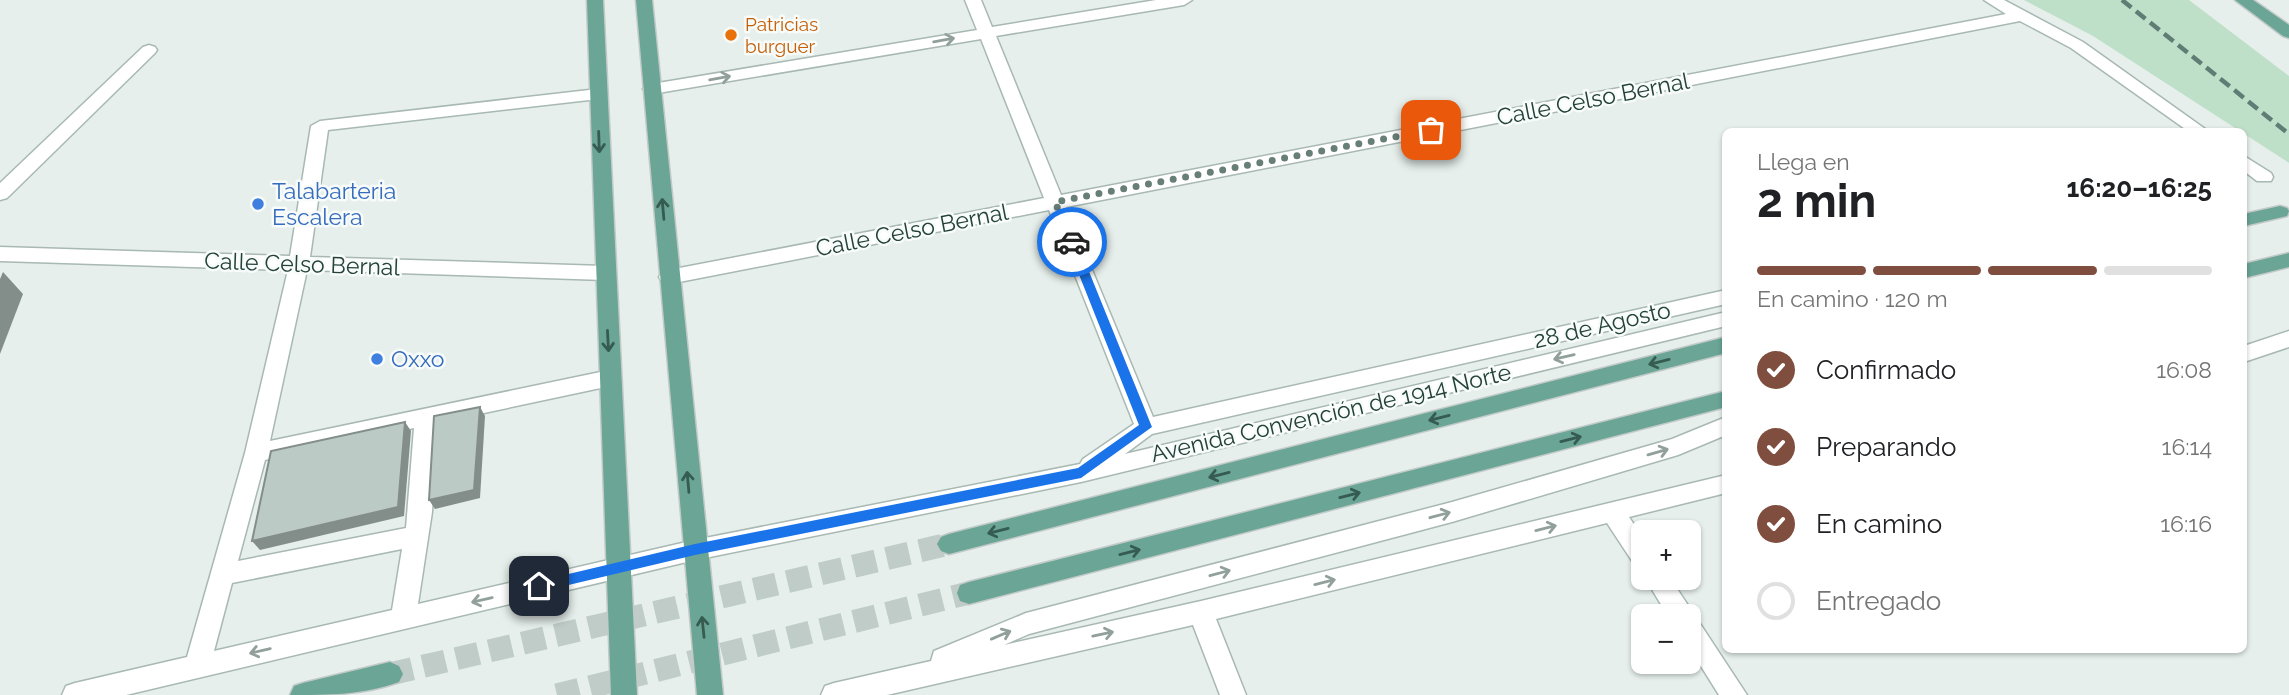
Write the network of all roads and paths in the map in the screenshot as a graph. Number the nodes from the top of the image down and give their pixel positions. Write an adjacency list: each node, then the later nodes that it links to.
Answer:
1 (594, 0): 12 (main road)
2 (644, 0): 11 (main road)
3 (974, 0): 8 (street)
4 (1184, 0): 8 (street)
5 (1992, 0): 7 (street)
6 (2243, 0): 9 (main road)
7 (2021, 16): 13 (street); 17 (street, Calle Celso Bernal)
8 (987, 33): 11 (street, one-way to 8); 17 (street)
9 (2289, 33)
10 (149, 50): 16 (street)
11 (652, 89): 25 (main road, one-way to 11)
12 (598, 94): 22 (street); 24 (main road, one-way to 24)
13 (2195, 128)
14 (2247, 164): 15 (street)
15 (2247, 180)
16 (0, 194)
17 (1055, 202): 25 (street, Calle Celso Bernal); 34 (street)
18 (2280, 212): 19 (main road)
19 (2247, 219)
20 (0, 254): 22 (street, Calle Celso Bernal)
21 (2289, 260): 23 (main road)
22 (299, 263): 24 (street, Calle Celso Bernal); 36 (street)
23 (2247, 270)
24 (604, 273): 31 (main road, one-way to 31)
25 (669, 277): 43 (main road, one-way to 25)
26 (1722, 298): 34 (street, 28 de Agosto)
27 (1722, 320): 37 (street, Avenida Convención de 1914 Norte, one-way to 37)
28 (2289, 339): 30 (street)
29 (1722, 346): 42 (main road, Avenida Convención de 1914 Norte, one-way to 42)
30 (2247, 353)
31 (610, 378): 33 (street); 44 (main road)
32 (1722, 400): 46 (main road, one-way to 32)
33 (426, 417): 36 (street); 40 (street)
34 (1146, 427): 37 (street, 28 de Agosto)
35 (1722, 427): 52 (street, one-way to 35)
36 (256, 453): 45 (street)
37 (1081, 473): 43 (street, Avenida Convención de 1914 Norte)
38 (1722, 485): 39 (street)
39 (1613, 512): 41 (street); 47 (street, one-way to 39)
40 (416, 537): 45 (street); 48 (street)
41 (1631, 539)
42 (949, 544)
43 (695, 550): 44 (street, Avenida Convención de 1914 Norte); 56 (main road, one-way to 43)
44 (620, 568): 48 (street, Avenida Convención de 1914 Norte, one-way to 48); 55 (main road)
45 (223, 574): 50 (street)
46 (969, 593)
47 (1201, 612): 52 (street, one-way to 47); 58 (street)
48 (403, 618): 50 (street, Avenida Convención de 1914 Norte, one-way to 50)
49 (1701, 644): 59 (street)
50 (197, 666): 53 (street, Avenida Convención de 1914 Norte)
51 (390, 674): 54 (main road)
52 (893, 680): 57 (street)
53 (75, 695)
54 (303, 695)
55 (624, 695)
56 (710, 695)
57 (834, 695)
58 (1233, 695)
59 (1734, 695)

